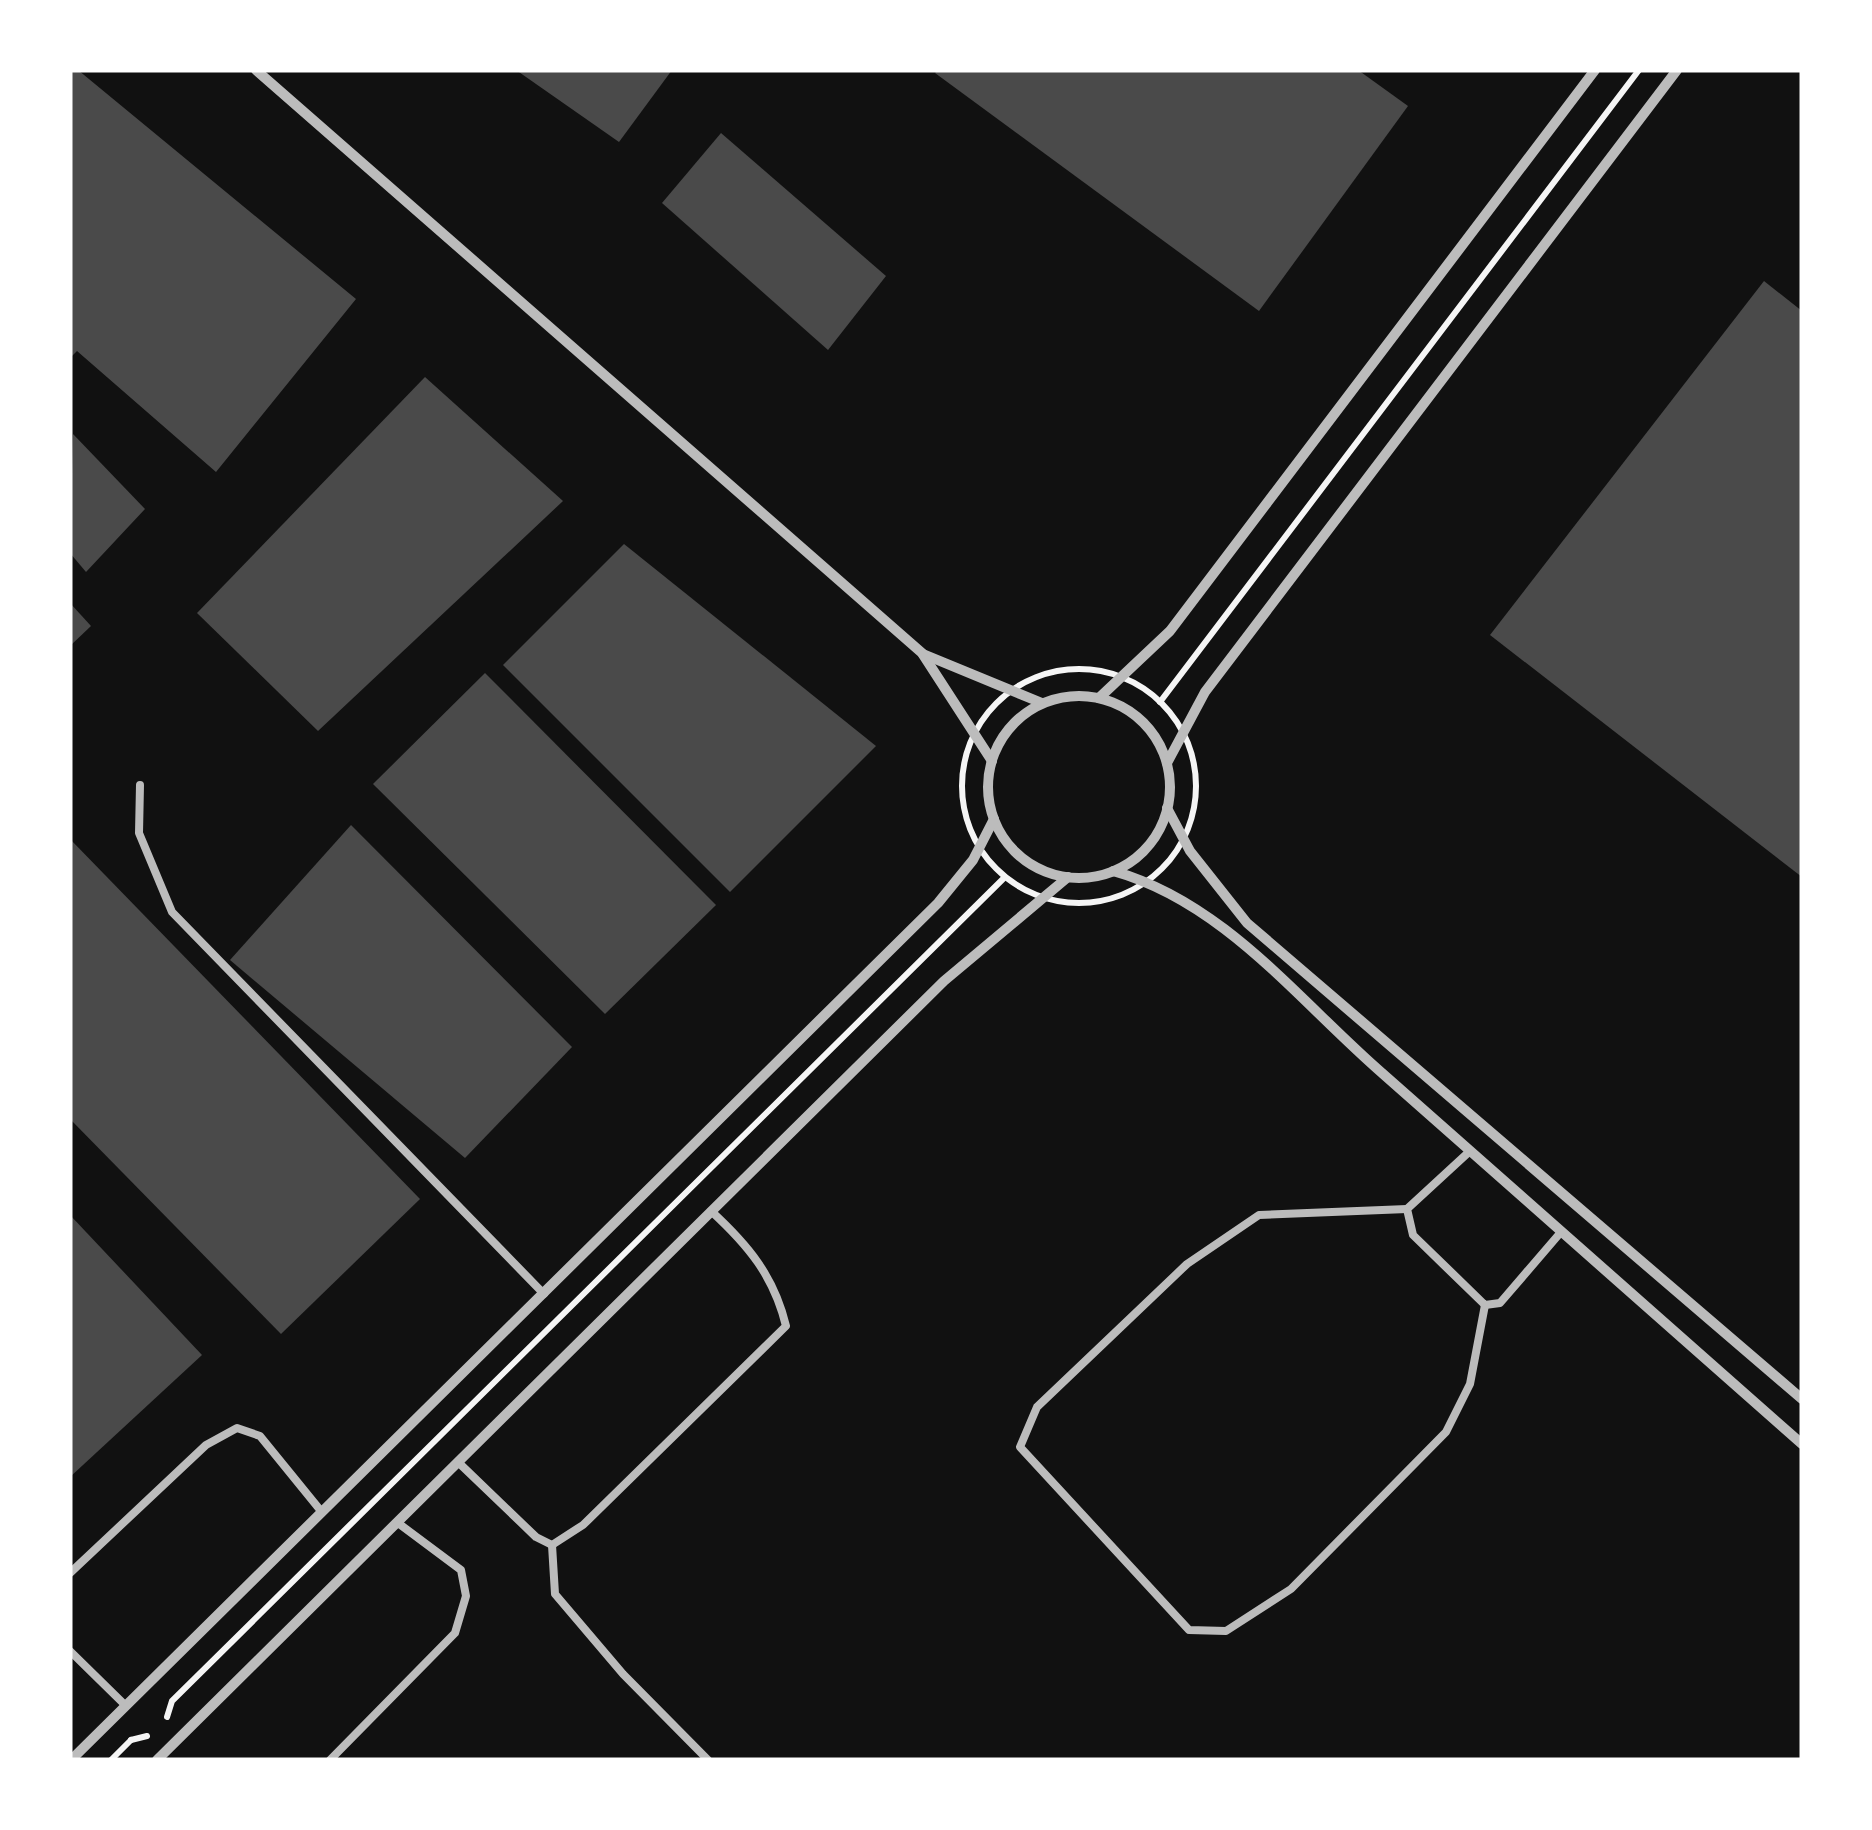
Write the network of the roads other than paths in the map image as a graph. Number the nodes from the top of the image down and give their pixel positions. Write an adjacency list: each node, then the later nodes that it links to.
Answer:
1 (256, 70): 4 (street)
2 (1595, 70): 5 (street)
3 (1677, 70): 8 (street)
4 (922, 653): 6 (street); 7 (street)
5 (1099, 698): 6 (street); 8 (street)
6 (1042, 703): 7 (street)
7 (992, 761): 11 (street)
8 (1167, 763): 10 (street)
9 (140, 786): 18 (lane)
10 (1168, 808): 12 (street); 20 (street)
11 (994, 819): 13 (street); 18 (street)
12 (1113, 871): 13 (street); 14 (street)
13 (1068, 877): 16 (street)
14 (1470, 1151): 15 (lane); 17 (street)
15 (1407, 1210): 19 (lane); 19 (lane)
16 (711, 1211): 22 (street); 25 (lane)
17 (1560, 1232): 19 (lane); 21 (street)
18 (544, 1294): 23 (street)
19 (1485, 1305)
20 (1802, 1398)
21 (1802, 1444)
22 (459, 1464): 24 (street); 25 (lane)
23 (321, 1511): 26 (lane); 28 (street)
24 (398, 1523): 30 (street); 31 (lane)
25 (552, 1545): 32 (lane)
26 (70, 1573)
27 (70, 1651): 28 (lane)
28 (125, 1705): 29 (street)
29 (71, 1760)
30 (157, 1760)
31 (330, 1760)
32 (708, 1760)

